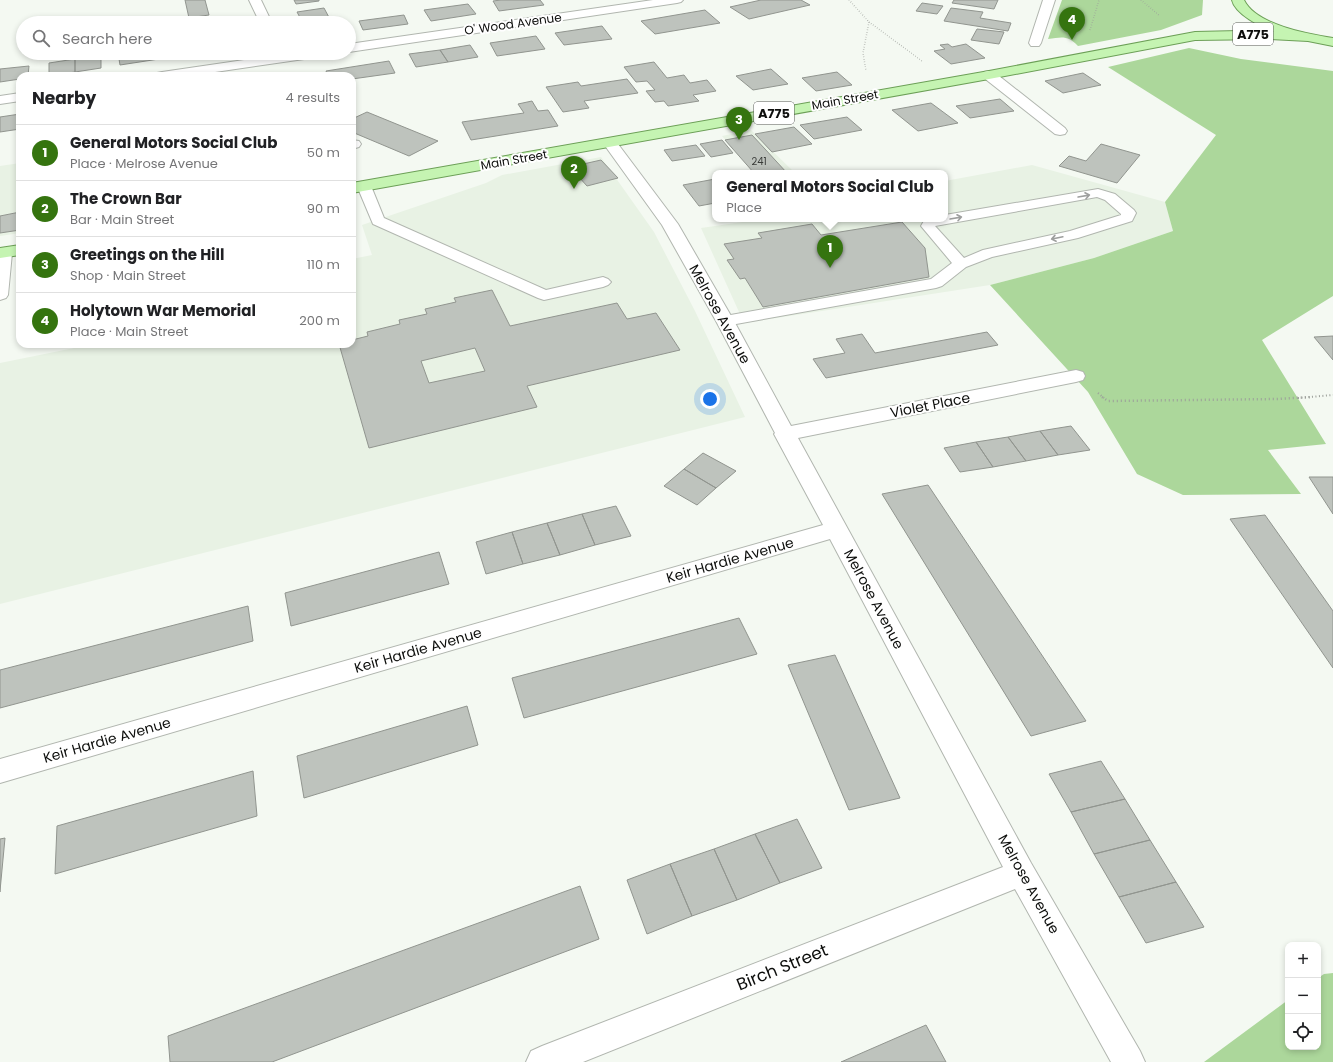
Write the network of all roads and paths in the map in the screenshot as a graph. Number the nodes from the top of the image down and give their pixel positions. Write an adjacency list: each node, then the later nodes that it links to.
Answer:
1 (255, 0): 8 (street)
2 (676, 0): 16 (street, O' Wood Avenue)
3 (849, 0): 10 (path)
4 (1049, 0): 15 (street)
5 (1100, 0): 11 (path)
6 (1141, 0): 9 (path)
7 (1241, 5): 12 (main road, Main Street / A775); 13 (main road, A775)
8 (263, 16)
9 (1161, 17)
10 (869, 22): 20 (path); 21 (path)
11 (1090, 30)
12 (1195, 36): 13 (main road, Main Street / A775); 19 (main road, Main Street / A775)
13 (1312, 38): 14 (main road, A775)
14 (1333, 42)
15 (1035, 43)
16 (356, 47)
17 (257, 60): 18 (street)
18 (186, 72)
19 (988, 75): 20 (main road, Main Street / A775); 24 (street)
20 (952, 80): 21 (main road, Main Street / A775)
21 (885, 93): 25 (main road, Main Street / A775)
22 (16, 98): 23 (street)
23 (0, 100)
24 (1060, 131)
25 (610, 142): 26 (main road, Main Street / A775); 34 (street, Melrose Avenue)
26 (358, 187): 32 (lane)
27 (948, 219): 31 (lane, one-way to 31)
28 (930, 222): 31 (lane, one-way to 28)
29 (16, 251): 30 (main road)
30 (2, 253): 33 (lane)
31 (961, 264): 34 (lane)
32 (603, 282)
33 (0, 295)
34 (725, 321): 37 (street, Melrose Avenue)
35 (1076, 376): 36 (path); 37 (street, Violet Place)
36 (1333, 395)
37 (784, 434): 38 (street, Melrose Avenue)
38 (837, 530): 39 (street, Keir Hardie Avenue); 40 (street, Melrose Avenue)
39 (0, 771)
40 (1021, 872): 41 (street, Birch Street); 42 (street, Melrose Avenue)
41 (542, 1062)
42 (1129, 1062)

